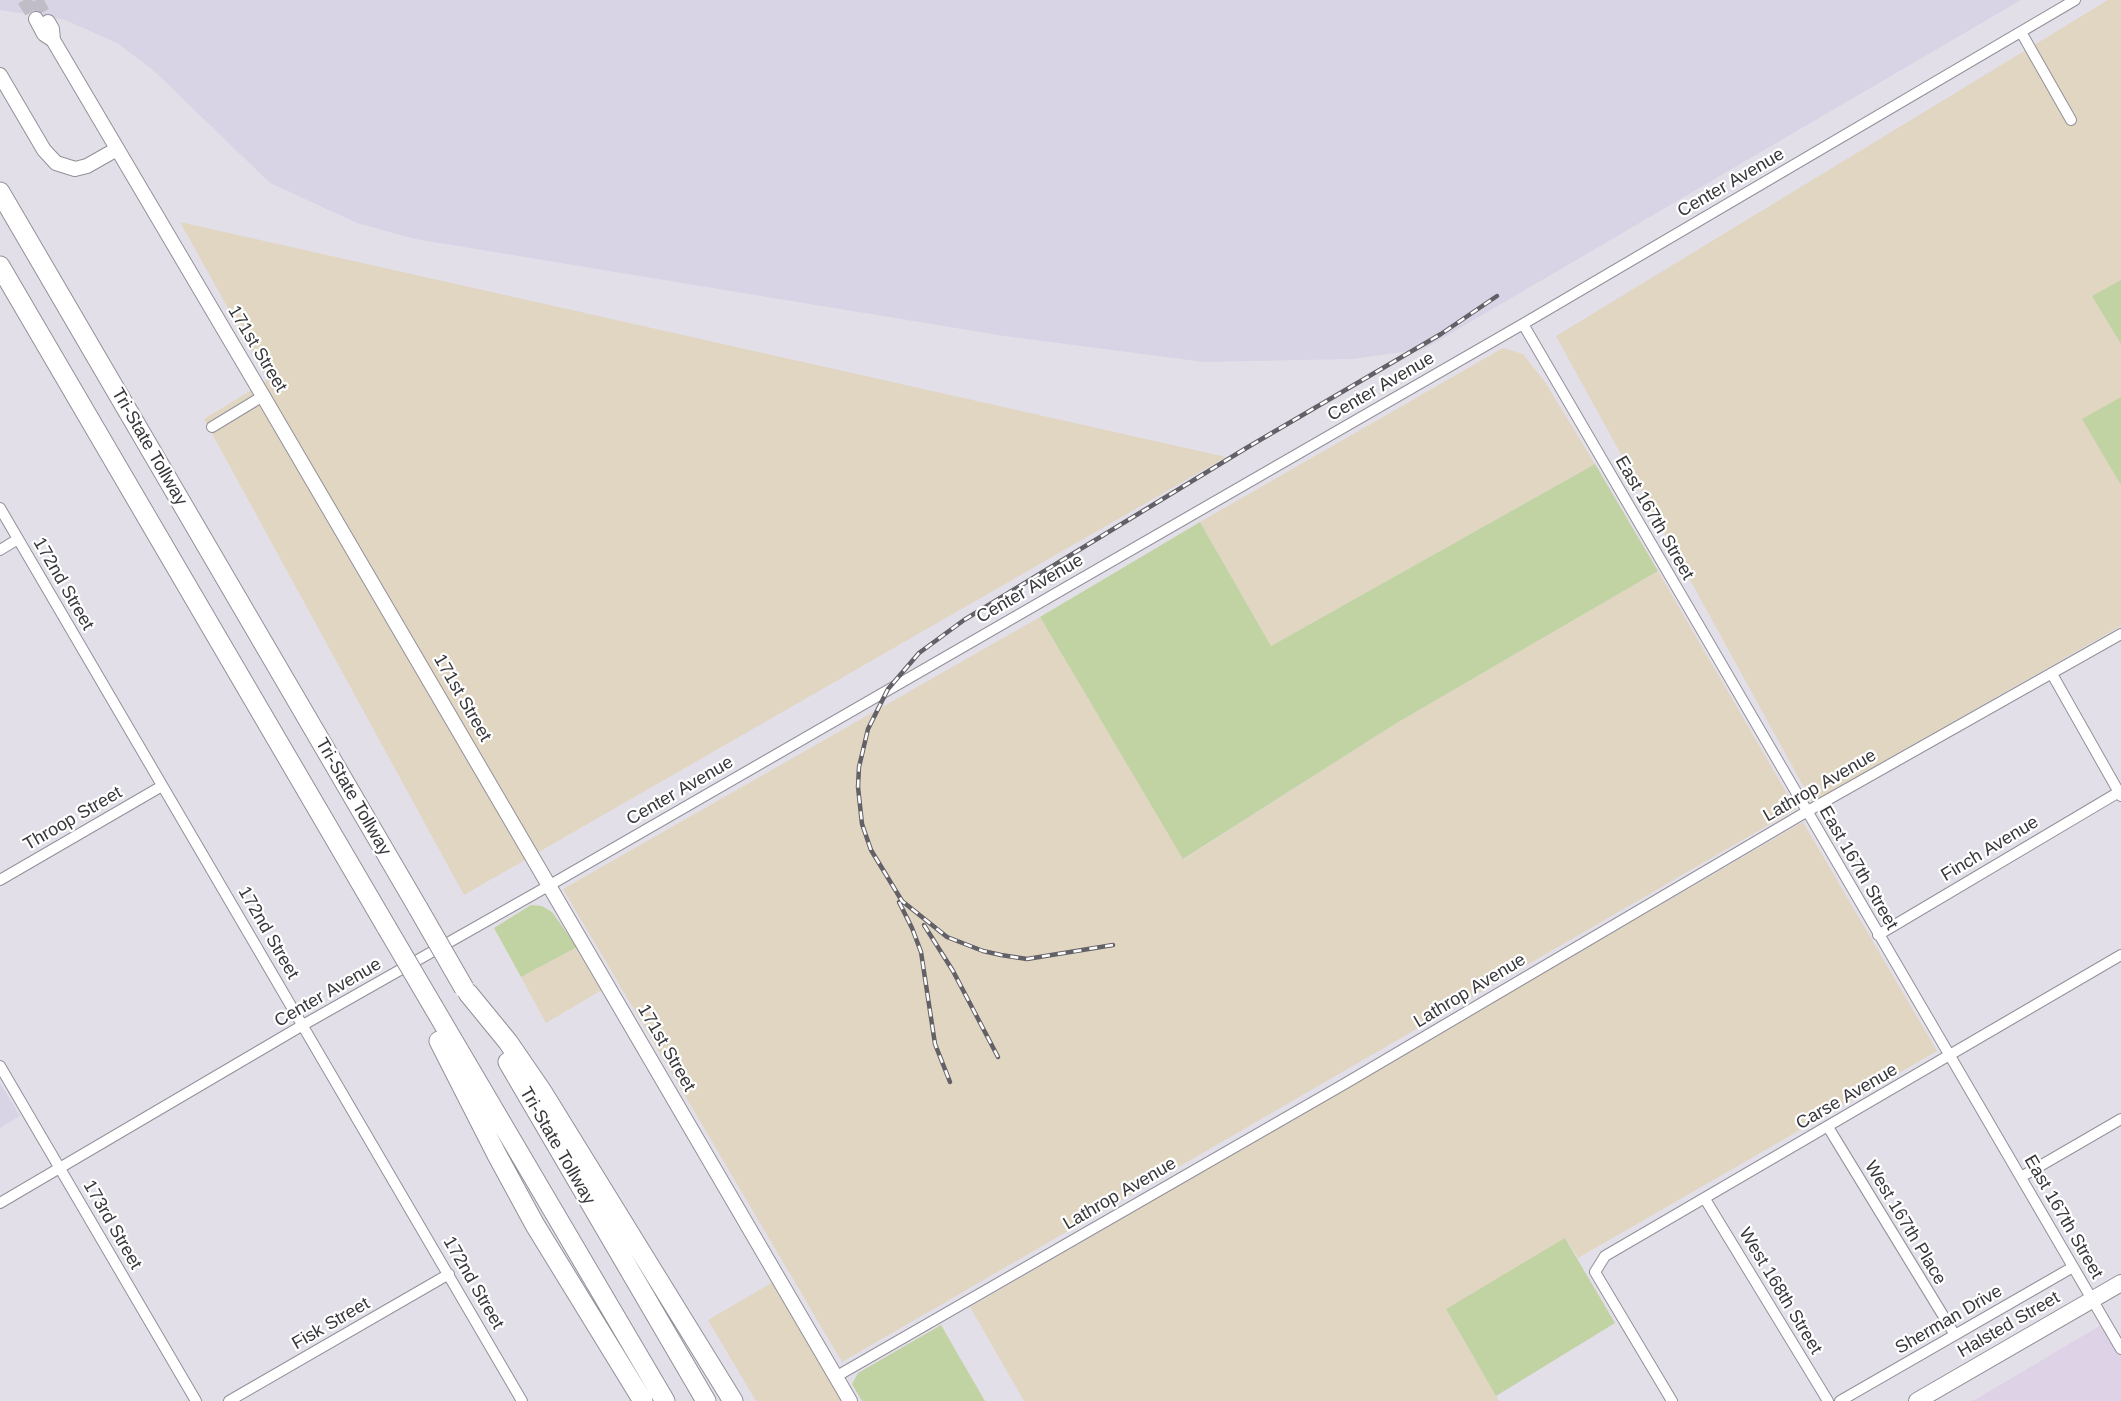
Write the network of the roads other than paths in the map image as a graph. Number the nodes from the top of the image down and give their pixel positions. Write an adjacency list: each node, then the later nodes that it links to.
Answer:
1 (2075, 0): 3 (street, Center Avenue)
2 (42, 20): 6 (street, 171st Street)
3 (2021, 32): 5 (street); 9 (street, Center Avenue)
4 (0, 75): 6 (street)
5 (2071, 120)
6 (117, 149): 10 (street, 171st Street)
7 (0, 192): 24 (highway, Tri-State Tollway, bridge)
8 (0, 266): 25 (highway, Tri-State Tollway, bridge)
9 (1523, 324): 19 (street, East 167th Street); 21 (street, Center Avenue)
10 (263, 396): 11 (street); 21 (street, 171st Street)
11 (212, 427)
12 (0, 508): 13 (street, 172nd Street)
13 (18, 539): 14 (street); 17 (street, 172nd Street)
14 (0, 550)
15 (2121, 634): 16 (street, Lathrop Avenue)
16 (2052, 674): 18 (street); 19 (street, Lathrop Avenue)
17 (162, 786): 20 (street, Throop Street); 26 (street, 172nd Street)
18 (2120, 794): 22 (street, Finch Avenue)
19 (1806, 812): 22 (street, East 167th Street); 41 (street, Lathrop Avenue)
20 (0, 880)
21 (550, 886): 26 (street, Center Avenue); 41 (street, 171st Street)
22 (1878, 935): 27 (street, East 167th Street)
23 (2121, 955): 27 (street, Carse Avenue)
24 (466, 990): 49 (highway, Tri-State Tollway); 50 (highway)
25 (430, 1011): 42 (highway); 48 (highway, Tri-State Tollway)
26 (303, 1025): 31 (street, Center Avenue); 36 (street, 172nd Street)
27 (1949, 1057): 30 (street, Carse Avenue); 32 (street, East 167th Street)
28 (0, 1066): 31 (street, 173rd Street)
29 (2121, 1119): 32 (street)
30 (1828, 1127): 33 (street, Carse Avenue); 39 (street, West 167th Place)
31 (60, 1168): 34 (street, Center Avenue); 43 (street, 173rd Street)
32 (2021, 1177): 35 (street, East 167th Street)
33 (1705, 1199): 52 (street, Carse Avenue); 53 (street, West 168th Street)
34 (0, 1203)
35 (2074, 1267): 38 (street, East 167th Street); 39 (street, Sherman Drive)
36 (449, 1274): 44 (street, Fisk Street); 45 (street, 172nd Street)
37 (2121, 1283): 38 (main road, Halsted Street)
38 (2092, 1299): 40 (street, East 167th Street); 55 (main road, Halsted Street)
39 (1955, 1335): 54 (street, Sherman Drive)
40 (2121, 1349)
41 (836, 1376): 51 (street, 171st Street)
42 (628, 1380): 46 (highway); 47 (highway)
43 (196, 1401)
44 (229, 1401)
45 (522, 1401)
46 (637, 1401)
47 (643, 1401)
48 (665, 1401)
49 (706, 1401)
50 (733, 1401)
51 (850, 1401)
52 (1672, 1401)
53 (1828, 1401)
54 (1840, 1401)
55 (1917, 1401)

